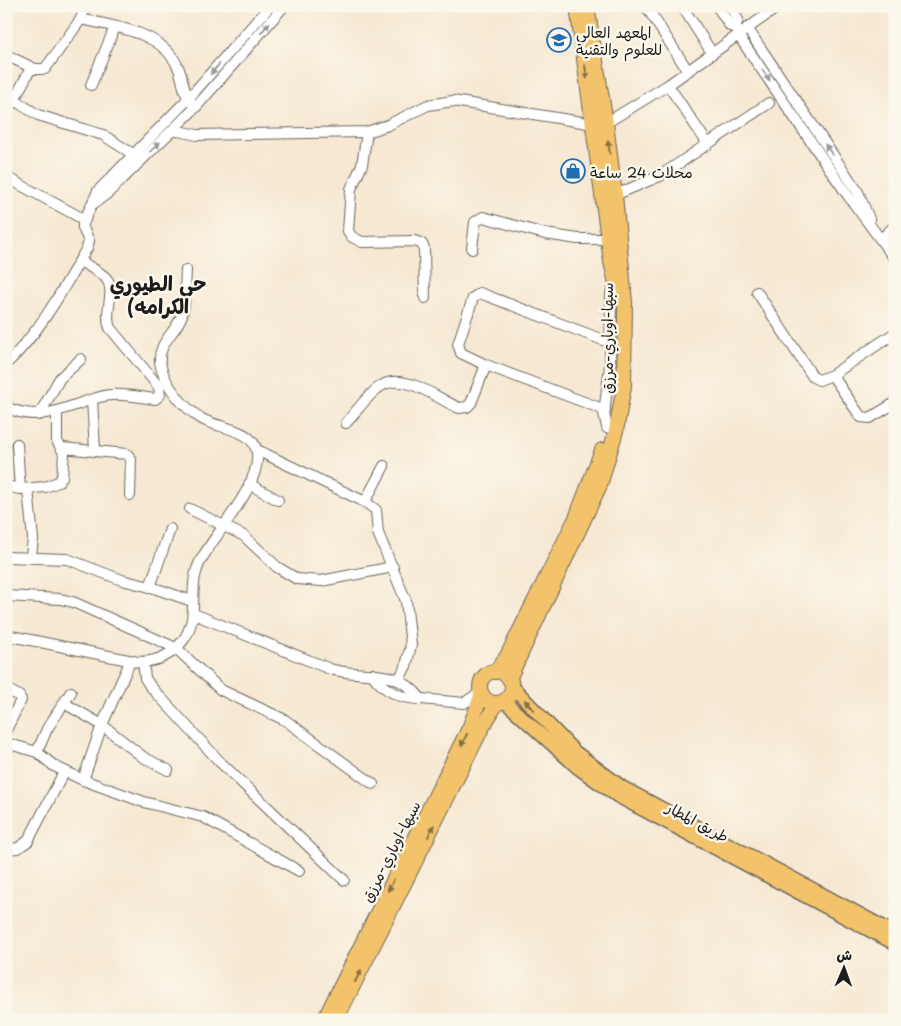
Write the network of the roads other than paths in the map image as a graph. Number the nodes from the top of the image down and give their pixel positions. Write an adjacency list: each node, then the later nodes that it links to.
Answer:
1 (85, 6): 11 (street)
2 (270, 6): 21 (street, one-way to 21)
3 (284, 6): 21 (street, one-way to 3)
4 (577, 6): 23 (highway, سبها-اوباري-مرزق, one-way to 23)
5 (587, 6): 23 (highway, سبها-اوباري-مرزق)
6 (646, 6): 17 (street)
7 (682, 6): 14 (street)
8 (717, 6): 9 (street)
9 (730, 6)
10 (779, 6): 13 (street)
11 (81, 19): 12 (street); 16 (street)
12 (115, 27): 18 (street); 21 (street)
13 (742, 32): 14 (street); 33 (street)
14 (712, 53): 17 (street)
15 (6, 55): 16 (street)
16 (31, 68): 20 (street)
17 (688, 71): 19 (street)
18 (91, 85)
19 (668, 85): 23 (street); 26 (street)
20 (10, 102): 27 (street)
21 (192, 103): 24 (street); 27 (street)
22 (769, 103): 26 (street)
23 (600, 123): 25 (street); 29 (highway, سبها-اوباري-مرزق, one-way to 23); 32 (highway, سبها-اوباري-مرزق)
24 (173, 130): 25 (street); 27 (street, one-way to 24)
25 (367, 132): 40 (street)
26 (708, 144): 29 (street)
27 (138, 157): 30 (street)
28 (6, 177): 30 (street)
29 (615, 195): 83 (highway, سبها-اوباري-مرزق)
30 (85, 220): 35 (street)
31 (895, 226): 33 (street)
32 (609, 239): 34 (street); 38 (highway, سبها-اوباري-مرزق)
33 (881, 239): 36 (street)
34 (472, 249)
35 (80, 260): 44 (street); 47 (street)
36 (895, 260)
37 (186, 270): 58 (street)
38 (616, 283): 42 (street); 54 (highway, سبها-اوباري-مرزق)
39 (758, 292): 46 (street)
40 (425, 298)
41 (895, 333): 46 (street)
42 (611, 343): 45 (street); 50 (street)
43 (81, 359): 52 (street)
44 (6, 364)
45 (486, 365): 50 (street); 53 (street)
46 (832, 375): 48 (street)
47 (92, 400): 51 (street); 57 (street)
48 (895, 403)
49 (6, 407): 52 (street)
50 (605, 410): 54 (street)
51 (57, 412): 52 (street); 56 (street)
52 (39, 415)
53 (346, 423)
54 (607, 428): 80 (highway, سبها-اوباري-مرزق)
55 (18, 444): 62 (street)
56 (62, 448): 57 (street); 62 (street)
57 (96, 450): 63 (street)
58 (257, 450): 60 (street); 65 (street)
59 (384, 466): 65 (street)
60 (249, 484): 64 (street); 67 (street)
61 (6, 486): 62 (street)
62 (24, 489): 69 (street)
63 (130, 495)
64 (278, 500)
65 (365, 502): 71 (street)
66 (190, 509): 67 (street)
67 (224, 525): 71 (street); 74 (street)
68 (170, 529): 72 (street)
69 (31, 556): 70 (street); 72 (street)
70 (6, 557)
71 (393, 568): 82 (street)
72 (150, 587): 74 (street)
73 (6, 596): 77 (street)
74 (192, 601): 75 (street)
75 (194, 614): 77 (street); 81 (street)
76 (6, 635): 78 (street)
77 (176, 648): 79 (street); 97 (street)
78 (130, 662): 79 (street); 90 (street)
79 (143, 662): 100 (street)
80 (495, 672): 83 (highway); 86 (highway)
81 (372, 674): 82 (street); 87 (street)
82 (399, 680): 87 (street)
83 (510, 682): 88 (highway); 101 (main road, طريق المطار, one-way to 83)
84 (6, 689): 91 (street)
85 (71, 692): 89 (street)
86 (481, 693): 87 (street); 88 (highway); 103 (highway, سبها-اوباري-مرزق, one-way to 103)
87 (420, 699)
88 (500, 702): 102 (main road, طريق المطار); 103 (highway, سبها-اوباري-مرزق, one-way to 88)
89 (64, 703): 90 (street); 93 (street)
90 (102, 725): 94 (street); 96 (street)
91 (6, 730)
92 (6, 743): 93 (street)
93 (37, 752): 95 (street)
94 (168, 770)
95 (64, 772): 96 (street); 98 (street)
96 (83, 780): 99 (street)
97 (373, 784)
98 (6, 849)
99 (299, 871)
100 (344, 880)
101 (895, 933)
102 (895, 944)
103 (330, 1018)

